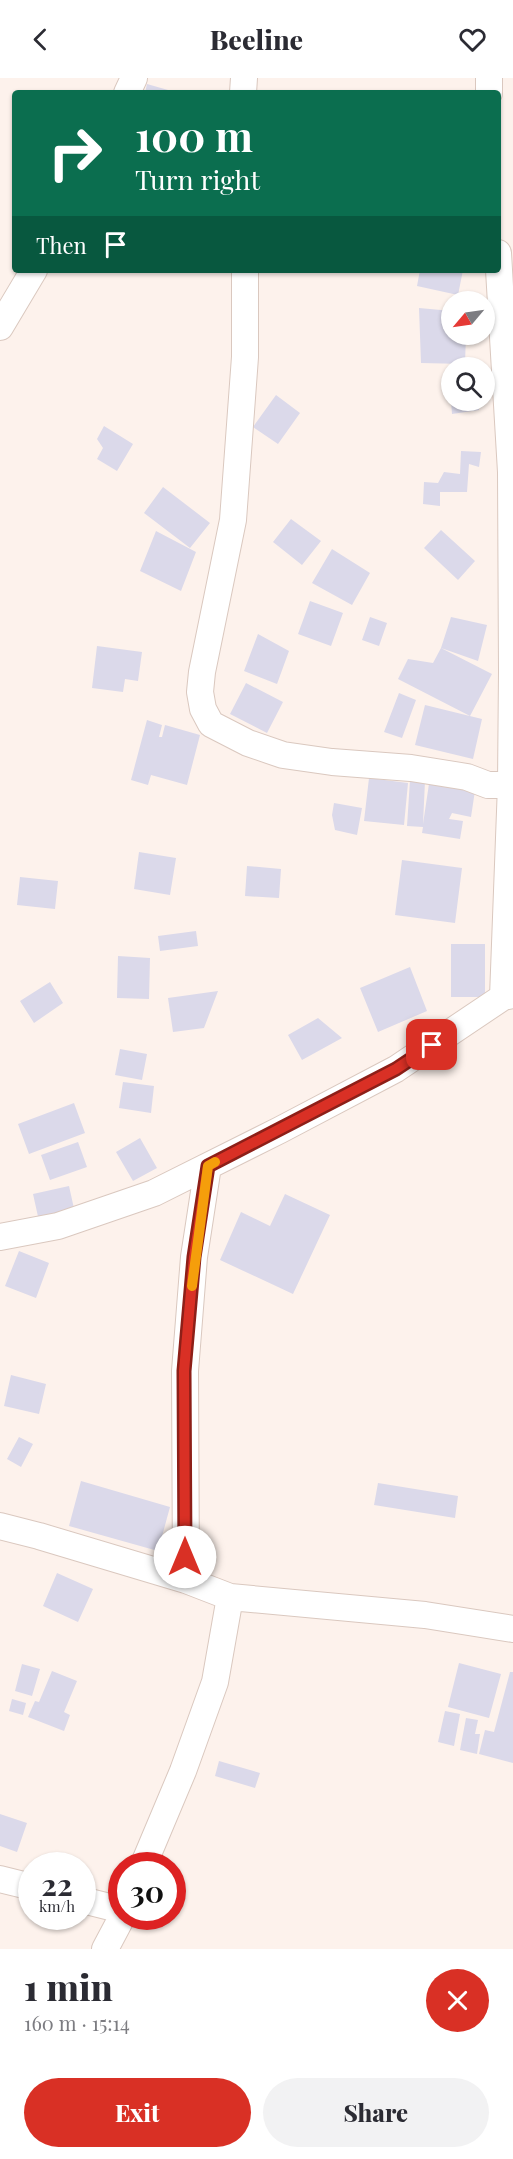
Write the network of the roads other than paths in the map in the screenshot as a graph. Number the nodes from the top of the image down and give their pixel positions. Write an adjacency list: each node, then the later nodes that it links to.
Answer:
1 (32, 273): 4 (street)
2 (245, 273): 5 (street)
3 (499, 273): 5 (street)
4 (0, 327)
5 (511, 785): 6 (street)
6 (508, 996): 7 (street)
7 (208, 1166): 8 (street); 10 (street)
8 (0, 1237)
9 (0, 1526): 10 (street)
10 (186, 1580): 11 (street)
11 (230, 1597): 12 (street); 13 (street)
12 (513, 1629)
13 (149, 1852)
14 (0, 1879): 15 (street)
15 (18, 1884)
16 (115, 1930): 17 (street)
17 (105, 1949)

